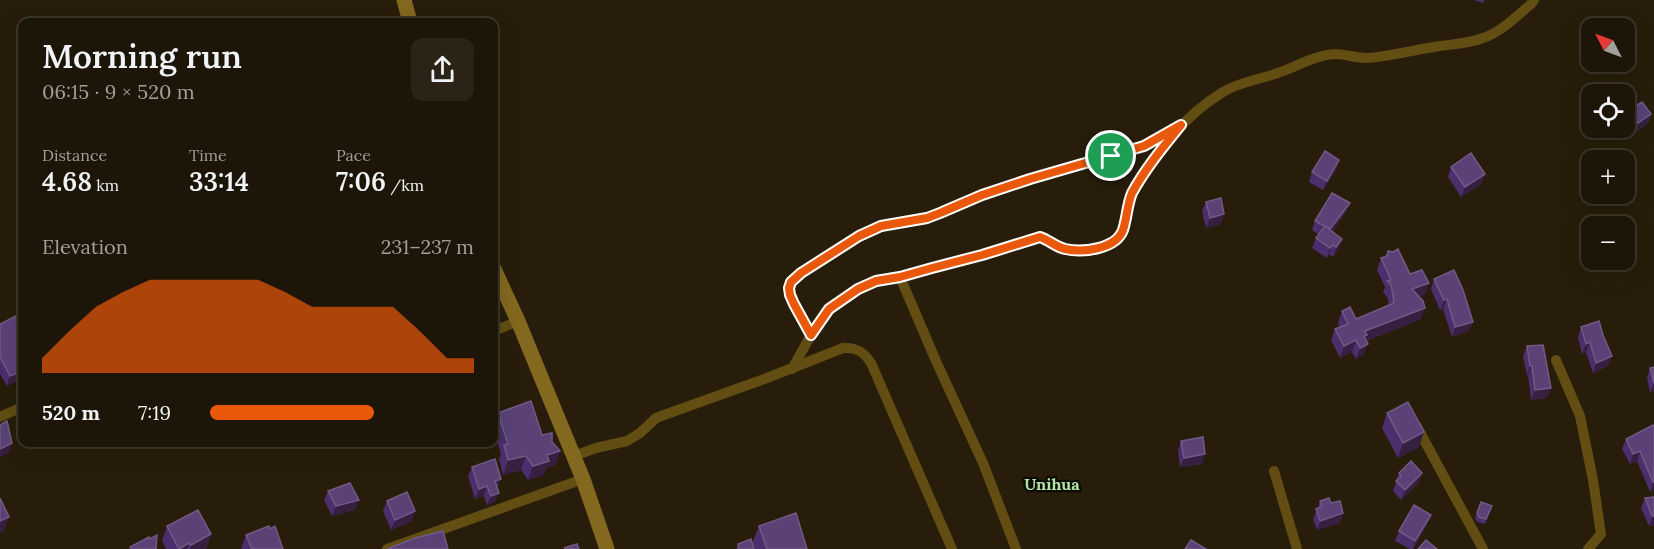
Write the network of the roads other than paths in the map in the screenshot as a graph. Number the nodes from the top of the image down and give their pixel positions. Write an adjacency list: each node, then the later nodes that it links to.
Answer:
1 (404, 0): 3 (street)
2 (1534, 0): 4 (street)
3 (409, 18)
4 (1181, 125): 5 (street); 9 (street)
5 (900, 277): 9 (street); 21 (street)
6 (498, 278): 7 (street)
7 (518, 321): 8 (street); 15 (street)
8 (498, 329)
9 (811, 335): 11 (street)
10 (1556, 360): 24 (street)
11 (792, 369): 15 (street); 20 (street)
12 (18, 408): 13 (street)
13 (0, 417)
14 (1414, 420): 23 (street)
15 (574, 456): 17 (street)
16 (1274, 471): 22 (street)
17 (584, 479): 18 (street); 19 (street)
18 (387, 549)
19 (607, 549)
20 (952, 549)
21 (1016, 549)
22 (1297, 549)
23 (1483, 549)
24 (1588, 549)

